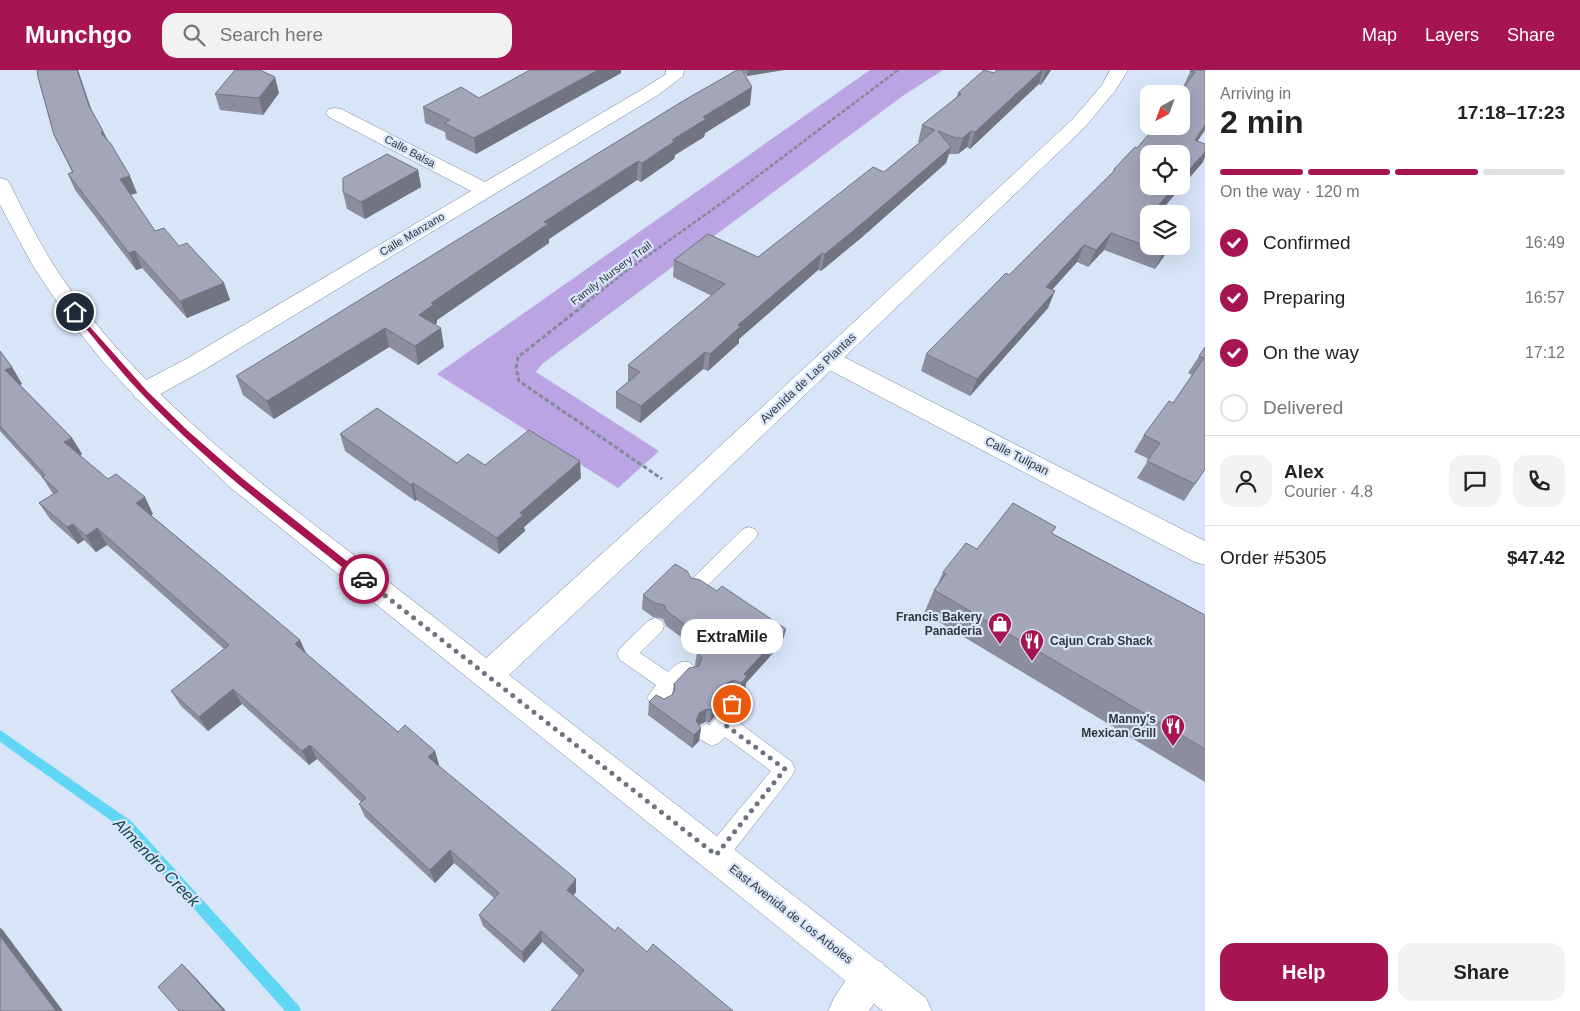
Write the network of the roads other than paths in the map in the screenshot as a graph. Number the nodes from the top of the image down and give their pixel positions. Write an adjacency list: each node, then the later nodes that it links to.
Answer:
1 (675, 70): 5 (street, Calle Manzano)
2 (1119, 70): 6 (street, Avenida de Las Plantas)
3 (335, 113): 5 (street, Calle Balsa)
4 (0, 184): 7 (street, East Avenida de Los Arboles)
5 (484, 190): 7 (street, Calle Manzano)
6 (828, 359): 9 (street, Calle Tulipan); 13 (street, Avenida de Las Plantas)
7 (144, 392): 13 (street, East Avenida de Los Arboles)
8 (749, 534): 10 (lane)
9 (1205, 554)
10 (693, 589)
11 (658, 623): 12 (lane)
12 (688, 673)
13 (487, 676): 15 (street, East Avenida de Los Arboles)
14 (732, 704): 15 (lane)
15 (716, 855): 16 (street, East Avenida de Los Arboles)
16 (870, 976): 17 (street); 18 (street, East Avenida de Los Arboles)
17 (847, 1011)
18 (913, 1011)

